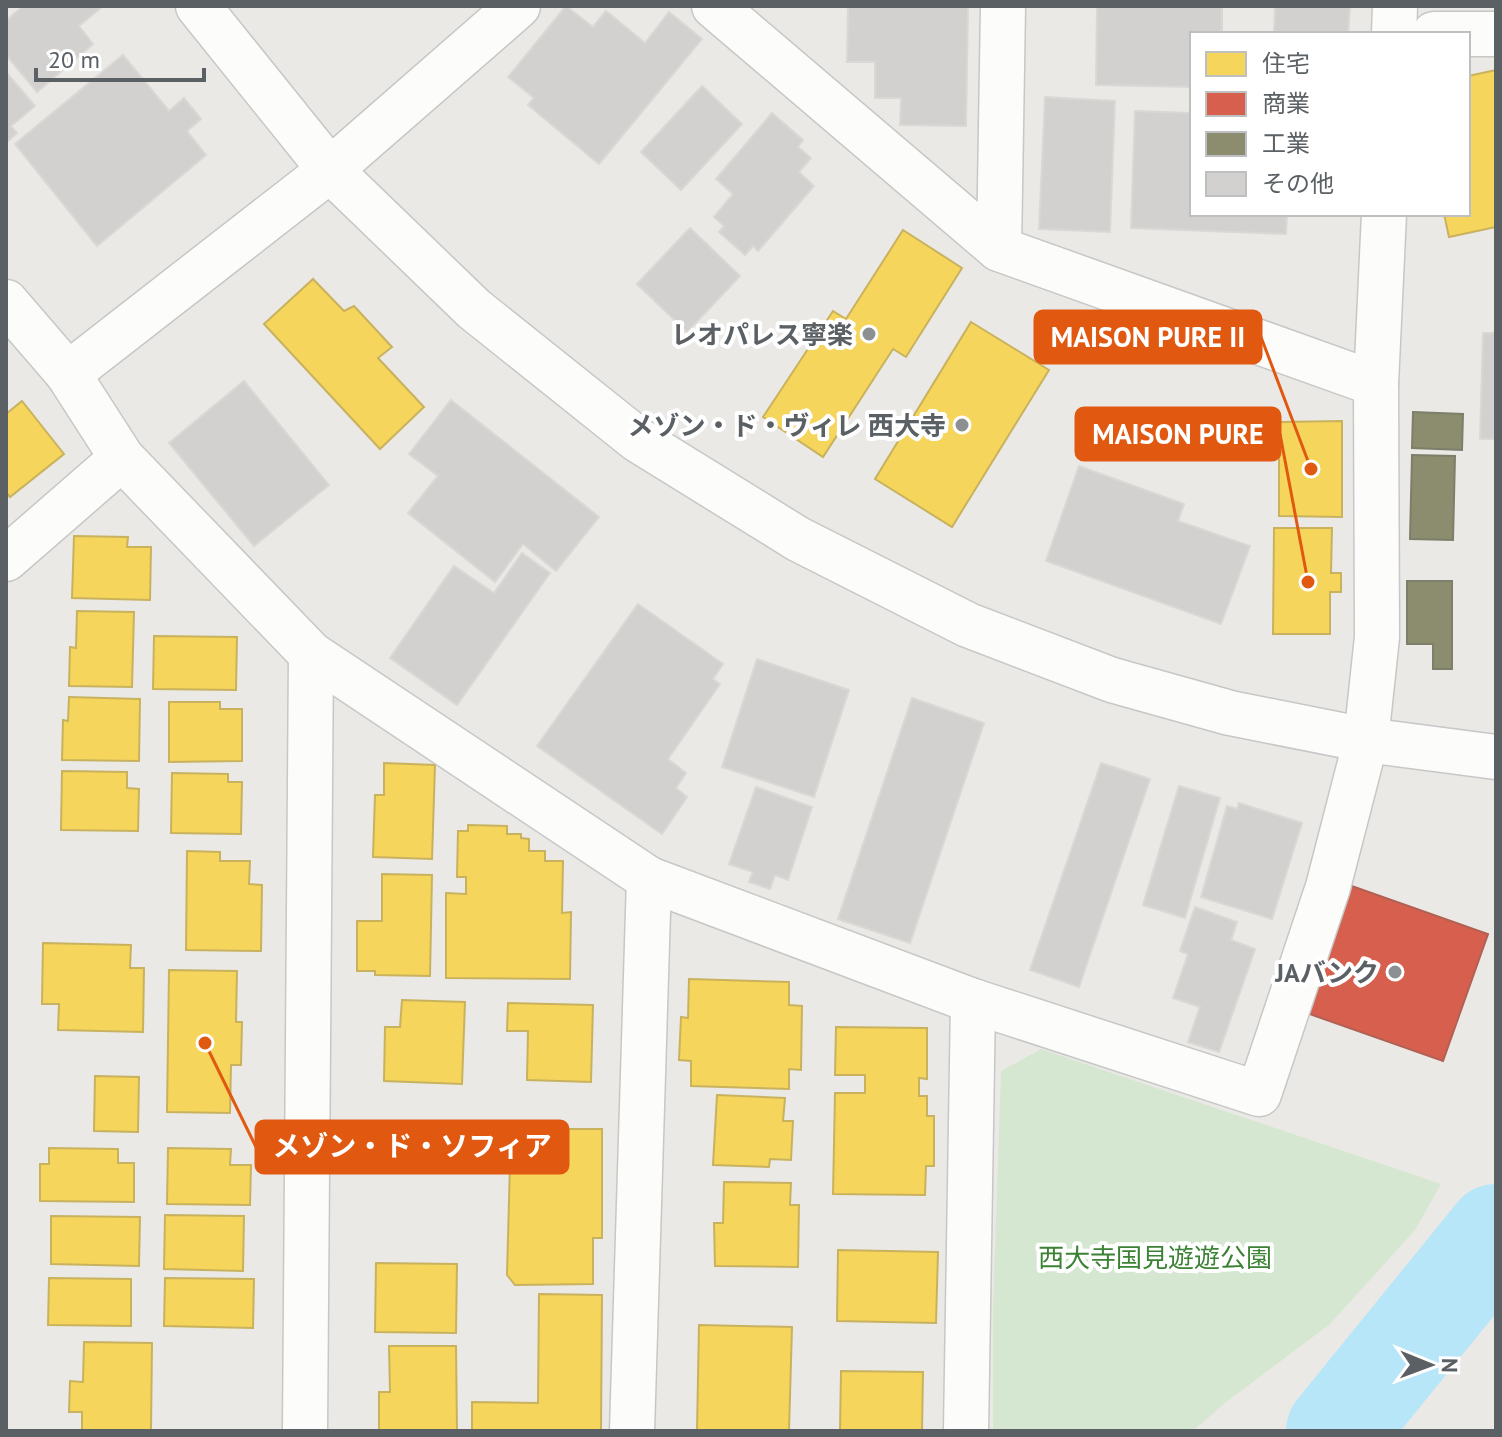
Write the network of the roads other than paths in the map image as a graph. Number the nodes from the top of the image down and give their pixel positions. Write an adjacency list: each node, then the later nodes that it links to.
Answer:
1 (518, 6): 9 (street)
2 (714, 6): 11 (street)
3 (1003, 6): 11 (street)
4 (1395, 6): 6 (street)
5 (210, 11): 9 (street)
6 (1394, 32)
7 (1470, 34): 8 (street)
8 (1496, 34)
9 (330, 170): 13 (street); 18 (street)
10 (1384, 216): 14 (street)
11 (999, 249): 14 (street)
12 (6, 302): 13 (street)
13 (68, 374): 15 (street)
14 (1376, 384): 18 (street)
15 (122, 458): 16 (street); 17 (street)
16 (6, 559)
17 (311, 654): 20 (street); 22 (street)
18 (1366, 740): 19 (street); 21 (street)
19 (1496, 757)
20 (649, 879): 21 (street); 23 (street)
21 (973, 1001): 24 (street)
22 (305, 1431)
23 (632, 1431)
24 (966, 1431)

